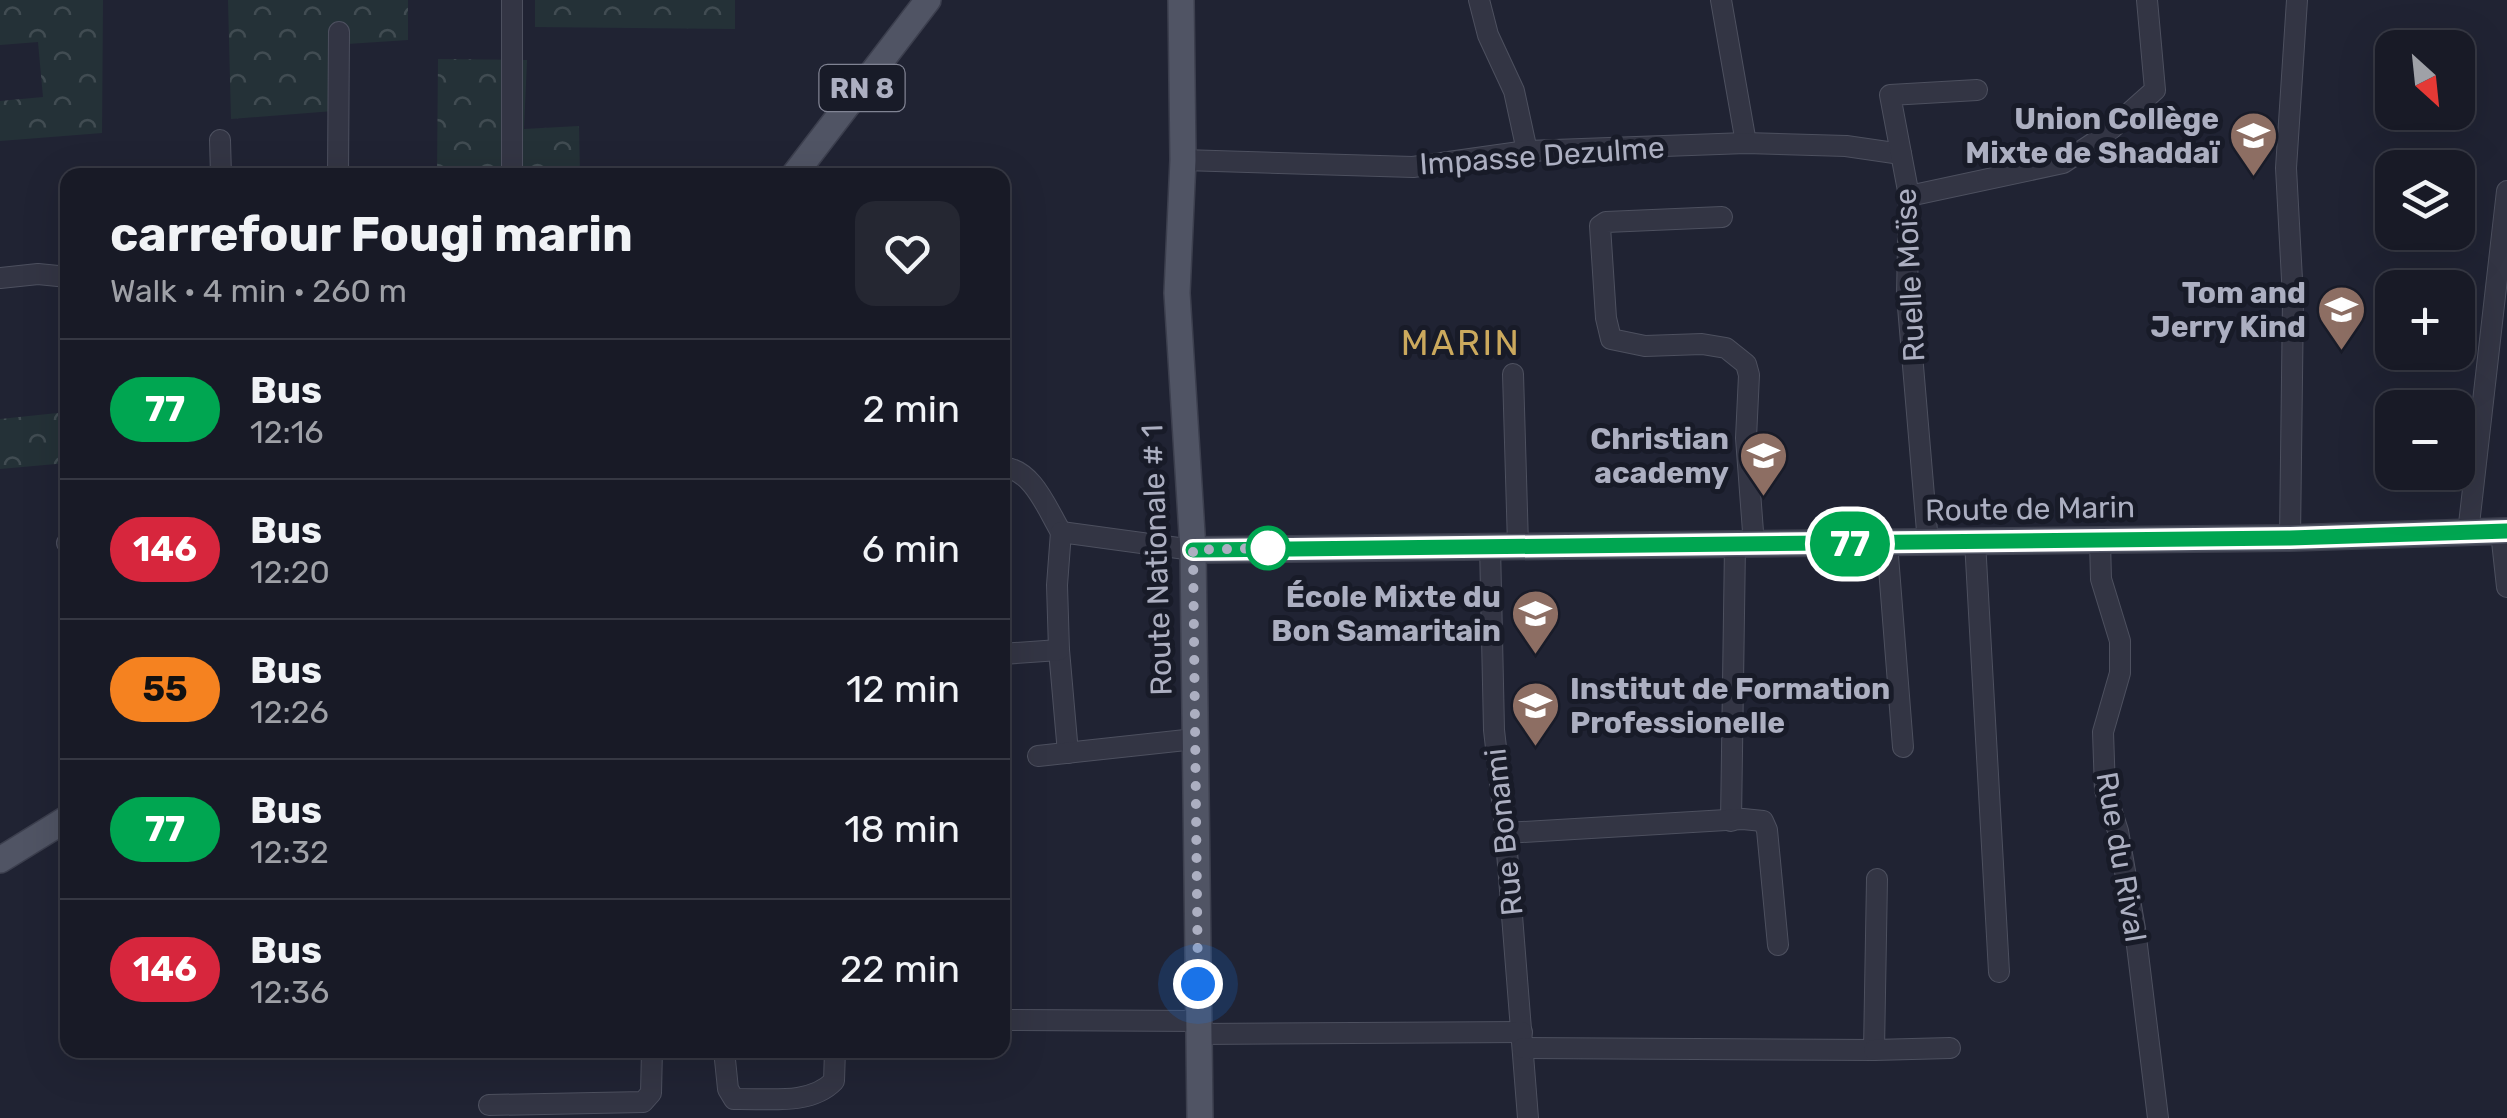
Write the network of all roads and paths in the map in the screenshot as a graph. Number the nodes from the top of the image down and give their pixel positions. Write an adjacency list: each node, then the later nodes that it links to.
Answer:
1 (512, 0): 17 (street)
2 (928, 0): 18 (main road, RN 8)
3 (1181, 0): 14 (main road, Route Nationale # 1)
4 (1479, 0): 12 (street)
5 (1721, 0): 11 (street)
6 (2147, 0): 20 (street)
7 (2297, 0): 29 (street)
8 (340, 32): 16 (street)
9 (1977, 90): 13 (street, Ruelle Moïse)
10 (220, 140): 15 (street)
11 (1746, 143): 12 (street, Impasse Dezulme); 13 (street, Impasse Dezulme)
12 (1527, 152): 14 (street, Impasse Dezulme)
13 (1901, 154): 20 (street, Ruelle Moïse)
14 (1182, 160): 37 (main road, Route Nationale # 1)
15 (221, 168)
16 (338, 168)
17 (512, 168)
18 (799, 168)
19 (2507, 191): 28 (street)
20 (1909, 196): 33 (street, Ruelle Moïse)
21 (1722, 217): 36 (street)
22 (60, 276): 23 (street)
23 (0, 278)
24 (1512, 374): 35 (street)
25 (1010, 470): 27 (street)
26 (2504, 531): 28 (main road, Route de Marin); 38 (street)
27 (1062, 532): 37 (street); 39 (street)
28 (2468, 532): 29 (main road, Route de Marin)
29 (2290, 538): 30 (main road, Route de Marin)
30 (2100, 540): 31 (main road, Route de Marin); 63 (street, Rue du Rival)
31 (1975, 542): 33 (main road, Route de Marin); 51 (street)
32 (1887, 543): 33 (main road, Route de Marin); 36 (main road, Route de Marin); 42 (street)
33 (1928, 543)
34 (1490, 545): 35 (main road, Route de Marin); 37 (main road, Route de Marin); 47 (street, Rue Bonami)
35 (1518, 545): 36 (main road, Route de Marin)
36 (1745, 545): 45 (street)
37 (1193, 550): 41 (main road, Route Nationale # 1)
38 (2507, 587)
39 (1058, 650): 40 (street); 43 (street)
40 (1010, 653)
41 (1195, 740): 43 (street); 53 (main road, Route Nationale # 1)
42 (1903, 748)
43 (1068, 753): 44 (street)
44 (1038, 756)
45 (1731, 821): 47 (street); 50 (street)
46 (60, 823): 48 (main road)
47 (1506, 833): 54 (street, Rue Bonami)
48 (0, 860)
49 (1877, 880): 56 (street)
50 (1778, 945)
51 (1999, 972)
52 (1010, 1020): 53 (street)
53 (1198, 1028): 54 (street); 61 (main road, Route Nationale # 1)
54 (1523, 1040): 56 (street); 62 (street, Rue Bonami)
55 (1950, 1048): 56 (street)
56 (1874, 1050)
57 (652, 1058): 60 (street)
58 (725, 1058): 59 (street)
59 (835, 1058)
60 (489, 1105)
61 (1200, 1118)
62 (1528, 1118)
63 (2158, 1118)

